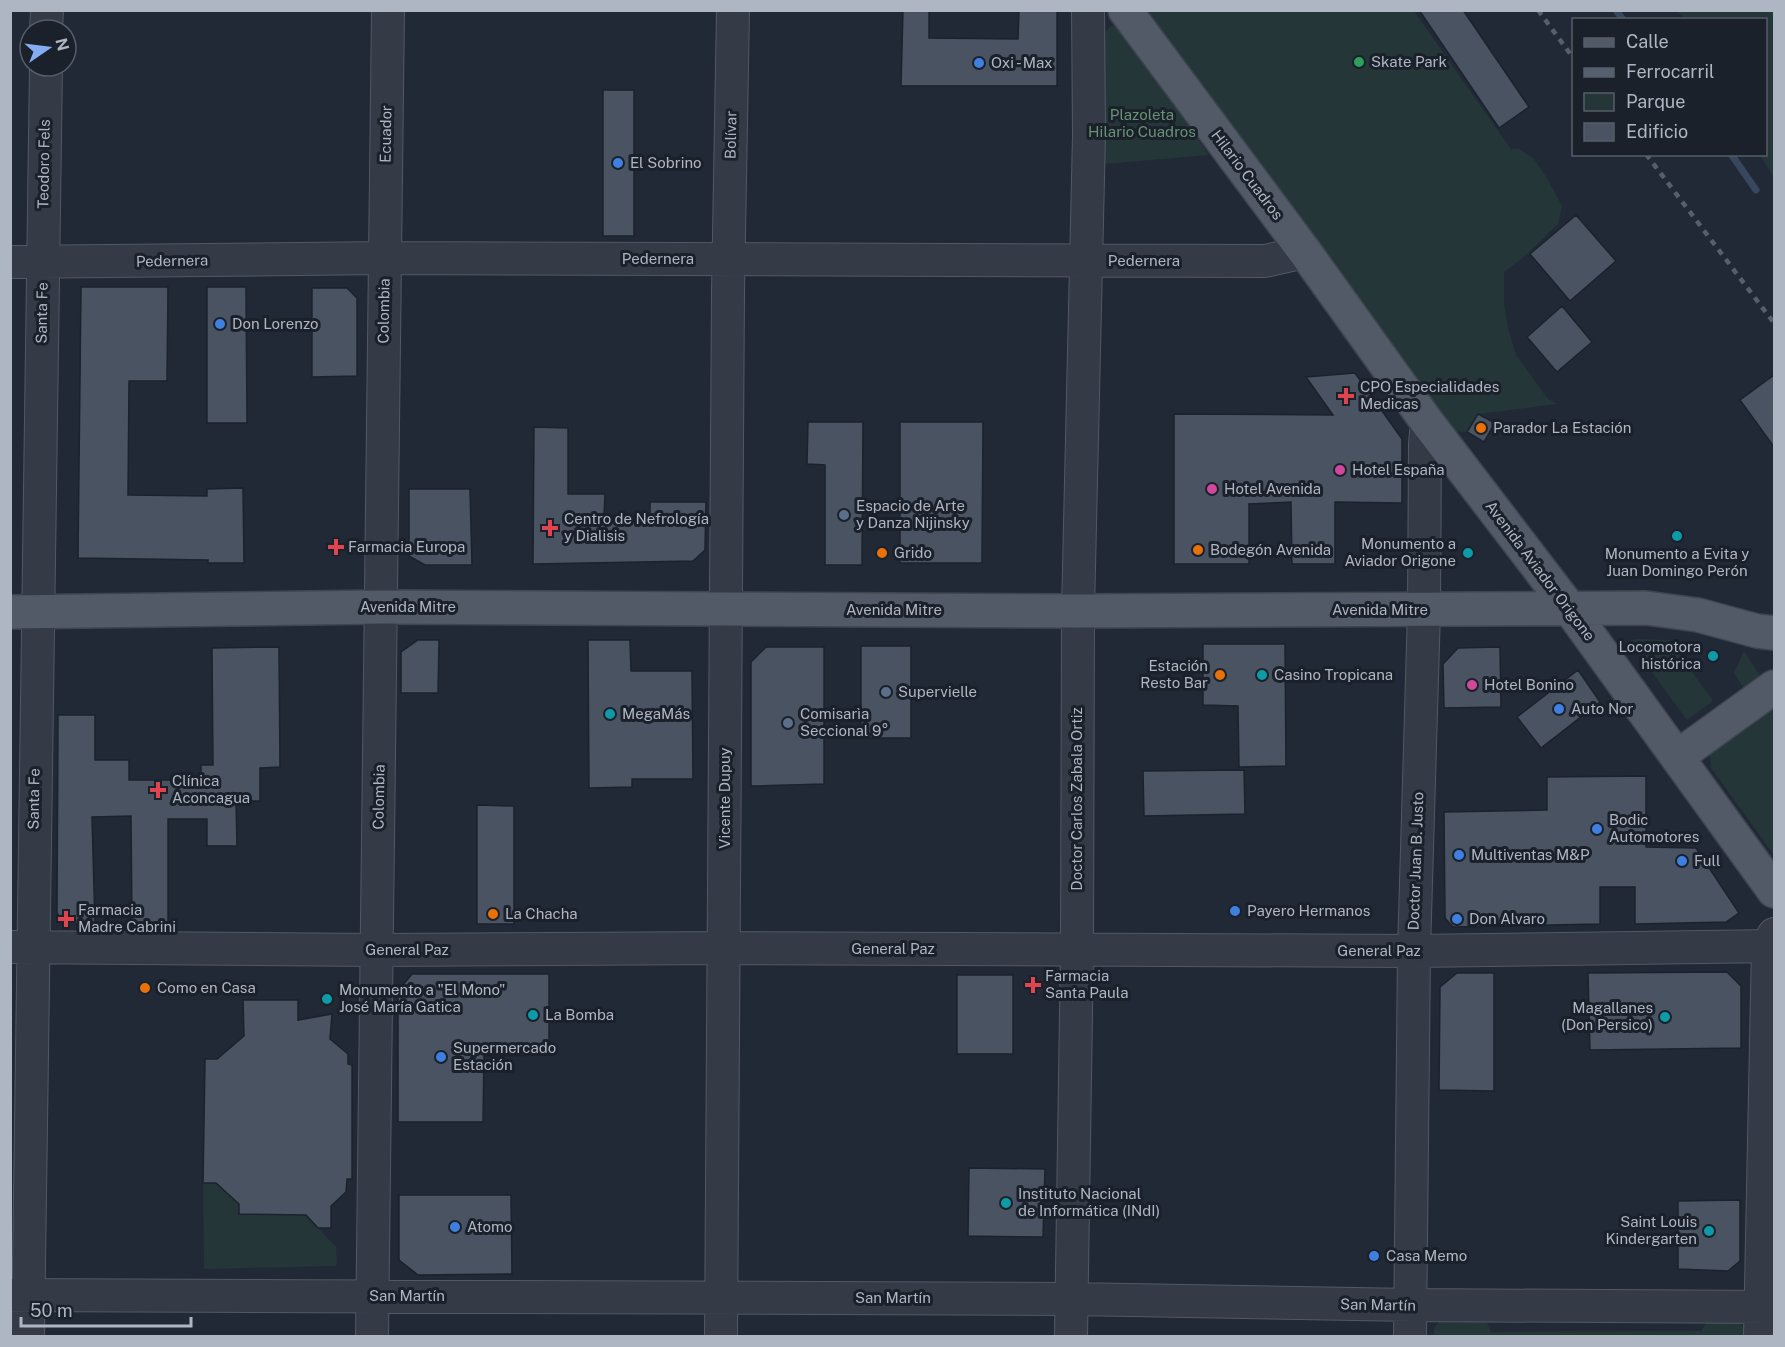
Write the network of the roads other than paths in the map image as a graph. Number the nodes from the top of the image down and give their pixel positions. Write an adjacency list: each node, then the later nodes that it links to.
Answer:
1 (388, 10): 7 (street, Ecuador)
2 (733, 10): 8 (street, Bolívar)
3 (1088, 10): 9 (street, Doctor Carlos Zabala Ortiz)
4 (1125, 10): 6 (main road, Hilario Cuadros)
5 (46, 78): 11 (street, Teodoro Fels)
6 (1305, 252): 9 (street, Pedernera); 12 (main road, Avenida Aviador Origone)
7 (385, 258): 8 (street, Pedernera); 11 (street, Pedernera); 13 (street, Colombia)
8 (729, 260): 9 (street, Pedernera); 15 (street, Vicente Dupuy)
9 (1086, 261): 17 (street, Doctor Carlos Zabala Ortiz)
10 (10, 262): 11 (street, Pedernera)
11 (43, 262): 18 (street, Santa Fe)
12 (1427, 422): 14 (main road, Avenida Aviador Origone); 16 (street, Doctor Juan B. Justo)
13 (381, 607): 15 (main road, Avenida Mitre); 18 (main road, Avenida Mitre); 26 (street, Colombia)
14 (1570, 609): 16 (main road, Avenida Mitre); 19 (main road, Avenida Mitre); 21 (main road, Avenida Aviador Origone)
15 (726, 610): 17 (main road, Avenida Mitre); 25 (street, Vicente Dupuy)
16 (1424, 610): 17 (main road, Avenida Mitre); 28 (street, Doctor Juan B. Justo)
17 (1078, 611): 27 (street, Doctor Carlos Zabala Ortiz)
18 (24, 612): 24 (street, Santa Fe)
19 (1774, 633)
20 (1774, 687): 21 (main road)
21 (1677, 757): 22 (main road, Avenida Aviador Origone)
22 (1774, 891)
23 (1772, 942): 28 (street, General Paz); 34 (street)
24 (21, 947): 26 (street, General Paz); 29 (street, Santa Fe)
25 (724, 948): 26 (street, General Paz); 27 (street, General Paz); 31 (street, Vicente Dupuy)
26 (377, 950): 30 (street, Colombia)
27 (1077, 950): 28 (street, General Paz); 32 (street, Doctor Carlos Zabala Ortiz)
28 (1414, 951): 33 (street, Doctor Juan B. Justo)
29 (20, 1295): 30 (street, San Martín); 35 (street, Santa Fe)
30 (373, 1296): 31 (street, San Martín); 36 (street, Colombia)
31 (722, 1297): 32 (street, San Martín); 37 (street, Vicente Dupuy)
32 (1072, 1299): 33 (street, San Martín); 38 (street, Doctor Carlos Zabala Ortiz)
33 (1410, 1305): 34 (street, San Martín); 39 (street, Doctor Juan B. Justo)
34 (1765, 1317)
35 (28, 1336)
36 (372, 1336)
37 (721, 1336)
38 (1071, 1336)
39 (1410, 1336)

